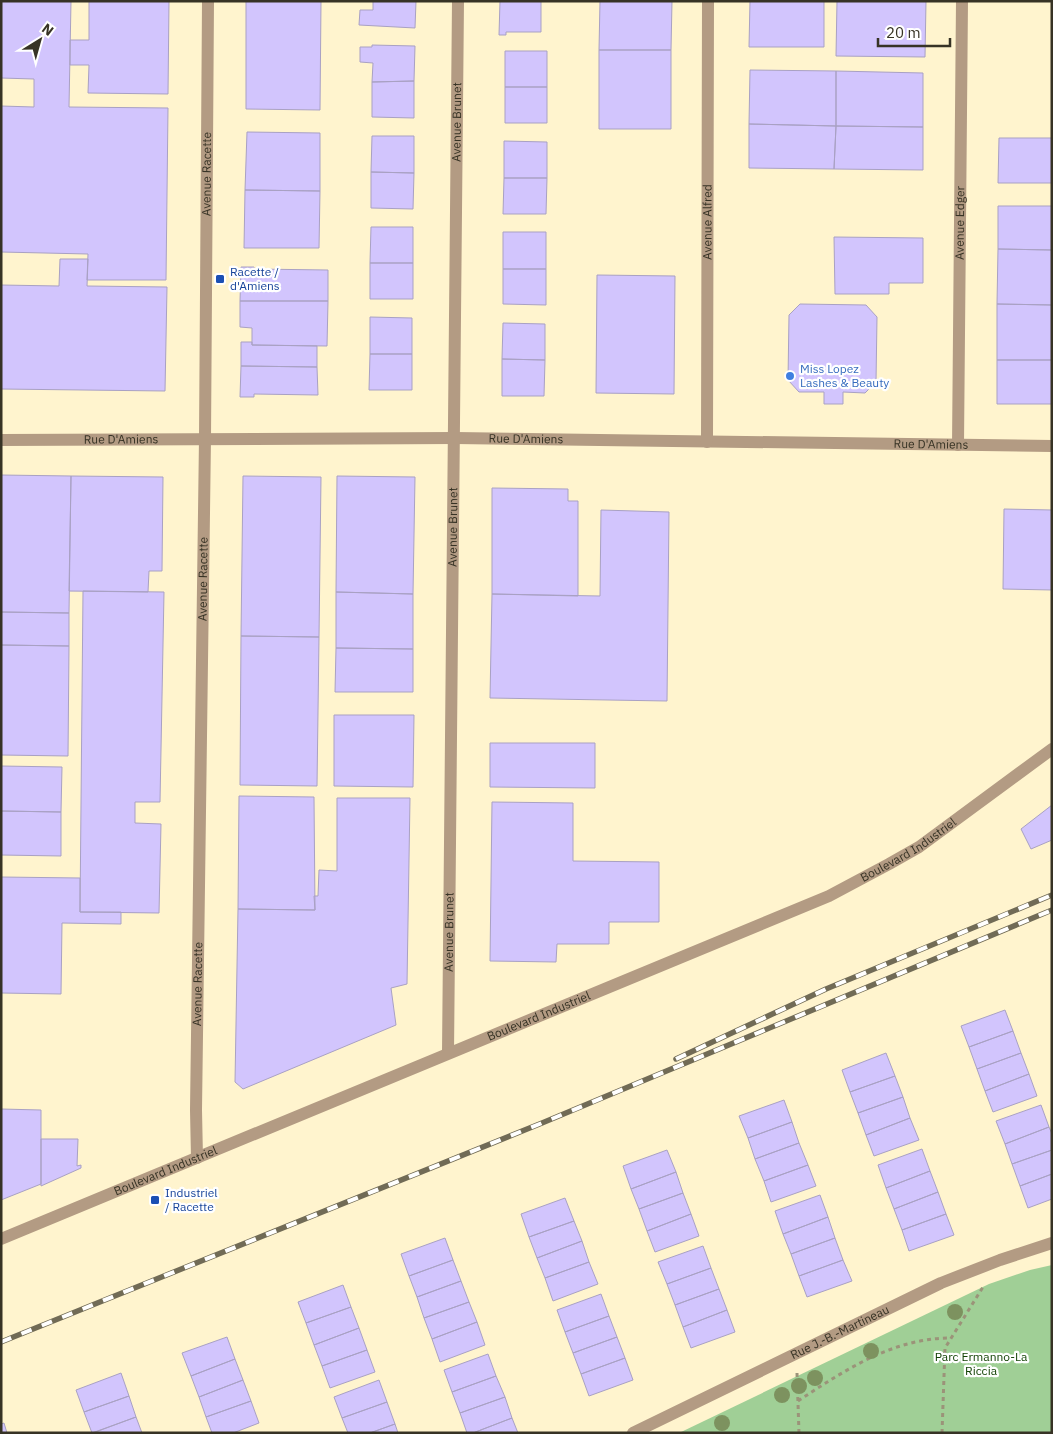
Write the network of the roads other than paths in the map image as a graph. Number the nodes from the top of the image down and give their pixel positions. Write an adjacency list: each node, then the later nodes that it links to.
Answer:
1 (208, 1): 5 (street, Avenue Racette)
2 (458, 1): 6 (street, Avenue Brunet)
3 (708, 1): 8 (street, Avenue Alfred)
4 (962, 1): 9 (street, Avenue Edger)
5 (205, 438): 6 (street, Rue D'Amiens); 7 (street, Rue D'Amiens); 13 (street, Avenue Racette)
6 (455, 438): 8 (street, Rue D'Amiens); 12 (street, Avenue Brunet)
7 (1, 440)
8 (707, 442): 9 (street, Rue D'Amiens)
9 (958, 445): 10 (street, Rue D'Amiens)
10 (1052, 446)
11 (1052, 749): 12 (street, Boulevard Industriel)
12 (448, 1053): 13 (street, Boulevard Industriel)
13 (197, 1158): 14 (street, Boulevard Industriel)
14 (1, 1239)
15 (1052, 1243): 16 (street, Rue J.-B.-Martineau)
16 (634, 1433)

